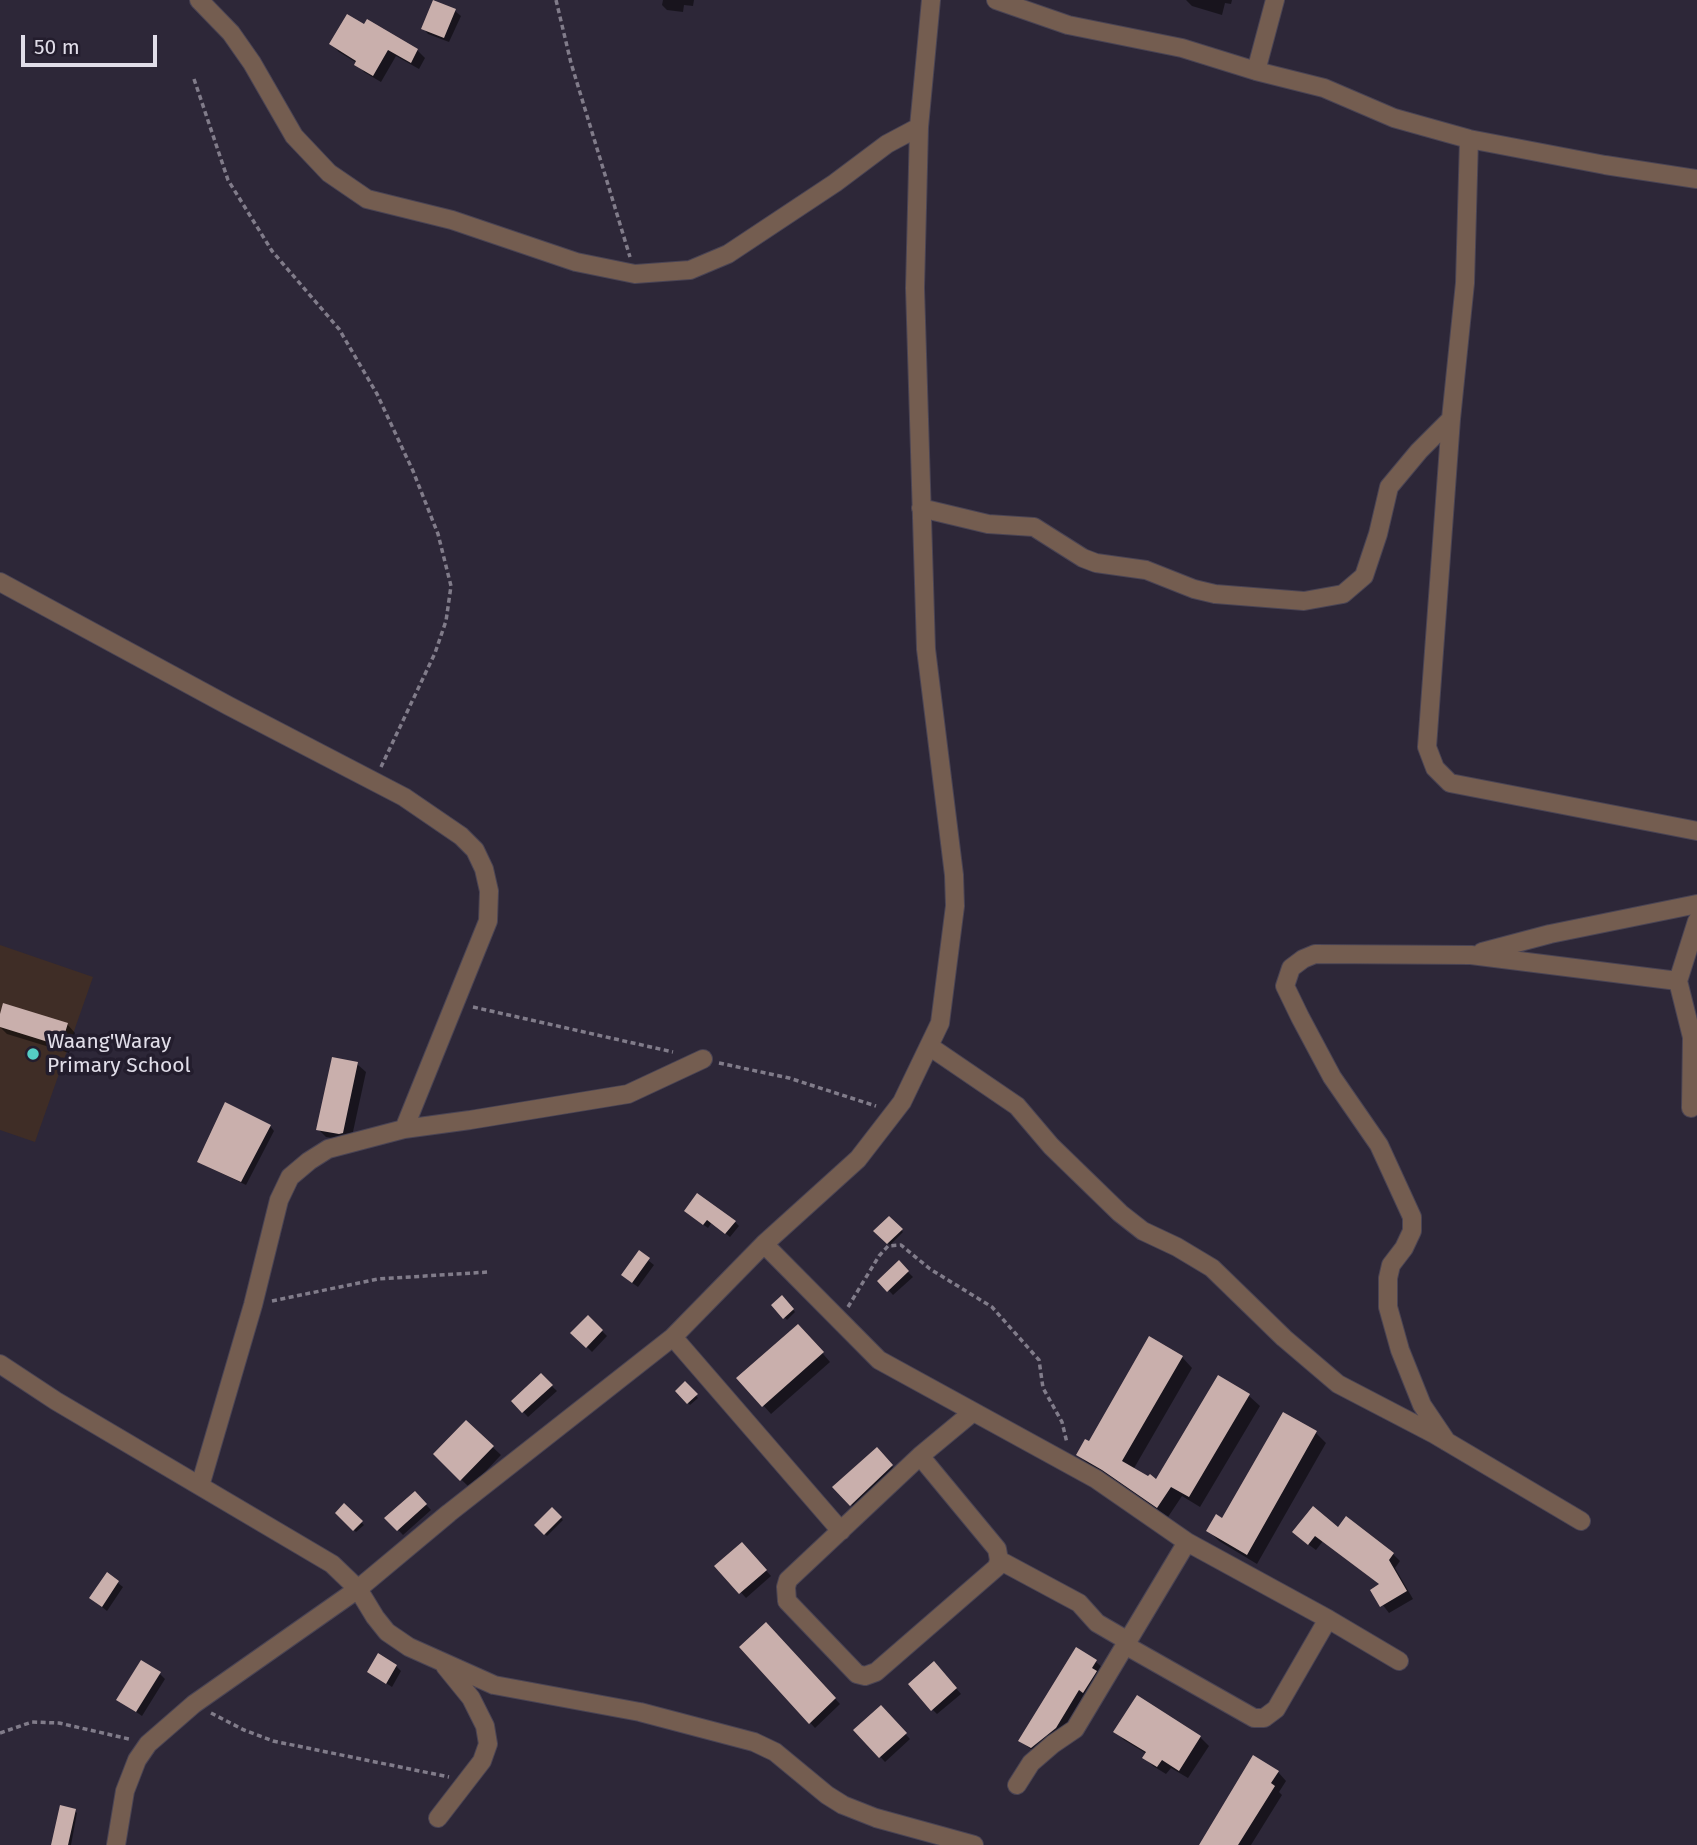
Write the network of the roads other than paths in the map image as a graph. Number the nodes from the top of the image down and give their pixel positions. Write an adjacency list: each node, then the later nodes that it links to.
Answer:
1 (199, 0): 6 (street)
2 (931, 0): 6 (street)
3 (996, 0): 5 (street)
4 (1275, 0): 5 (street)
5 (1256, 71): 7 (street)
6 (919, 127): 10 (street)
7 (1469, 139): 8 (street); 9 (street)
8 (1697, 179)
9 (1451, 419): 10 (street); 12 (street)
10 (921, 508): 18 (street)
11 (0, 582): 21 (street)
12 (1697, 831)
13 (1697, 904): 15 (street)
14 (1697, 921): 16 (street)
15 (1471, 955): 16 (street); 26 (street)
16 (1678, 981): 17 (street)
17 (1695, 1037): 20 (street)
18 (929, 1046): 22 (street); 26 (street)
19 (703, 1059): 21 (street)
20 (1692, 1108)
21 (404, 1129): 28 (street)
22 (764, 1244): 23 (street); 25 (street)
23 (673, 1337): 30 (street); 33 (street)
24 (0, 1364): 28 (street)
25 (973, 1412): 27 (street); 31 (street)
26 (1447, 1442): 29 (street)
27 (920, 1456): 30 (street); 32 (street)
28 (200, 1486): 33 (street)
29 (1581, 1521)
30 (841, 1531): 32 (street)
31 (1186, 1542): 34 (street); 35 (street)
32 (999, 1560): 35 (street)
33 (358, 1589): 37 (street); 40 (street)
34 (1328, 1619): 35 (street); 36 (street)
35 (1126, 1643): 38 (street)
36 (1399, 1661)
37 (443, 1664): 39 (street); 41 (street)
38 (1017, 1785)
39 (438, 1818)
40 (116, 1845)
41 (974, 1845)

